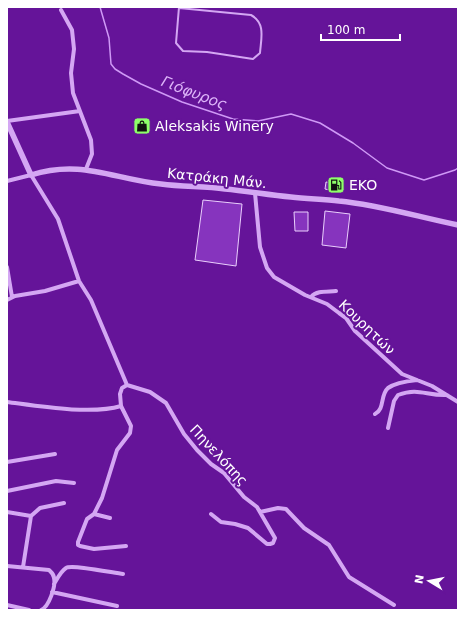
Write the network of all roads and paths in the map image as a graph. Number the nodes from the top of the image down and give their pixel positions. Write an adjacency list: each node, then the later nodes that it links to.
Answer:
1 (179, 8): 1 (lane)
2 (61, 10): 3 (street)
3 (80, 111): 4 (street); 5 (street)
4 (7, 122): 6 (street)
5 (86, 169): 6 (street, Κατράκη Μάν.); 8 (street, Κατράκη Μάν.)
6 (30, 175): 7 (street); 11 (street)
7 (7, 181)
8 (255, 193): 9 (street, Κατράκη Μάν.); 14 (street, Κουρητών)
9 (458, 225)
10 (7, 267): 13 (street)
11 (79, 281): 13 (street); 17 (street)
12 (336, 291): 14 (street)
13 (12, 297): 15 (street)
14 (311, 297): 16 (street, Κουρητών)
15 (7, 300)
16 (419, 380): 18 (street, Κουρητών); 22 (street)
17 (127, 385): 21 (street); 30 (street, Πηνελόπης)
18 (447, 395): 20 (street, Κουρητών); 23 (street)
19 (7, 402): 21 (street)
20 (458, 402)
21 (121, 406): 31 (street)
22 (375, 414)
23 (388, 428)
24 (55, 454): 25 (street)
25 (7, 462)
26 (74, 483): 27 (street)
27 (7, 491)
28 (64, 503): 33 (street)
29 (7, 512): 33 (street)
30 (260, 512): 32 (street, Πηνελόπης); 42 (street)
31 (94, 514): 34 (street); 35 (street)
32 (211, 514)
33 (31, 516): 37 (street)
34 (110, 518)
35 (126, 546)
36 (7, 566): 37 (street)
37 (23, 567): 39 (street)
38 (123, 574): 39 (street)
39 (54, 584): 40 (street)
40 (52, 592): 43 (street); 45 (street)
41 (7, 605): 44 (street)
42 (394, 605)
43 (117, 606)
44 (29, 610)
45 (41, 610)

